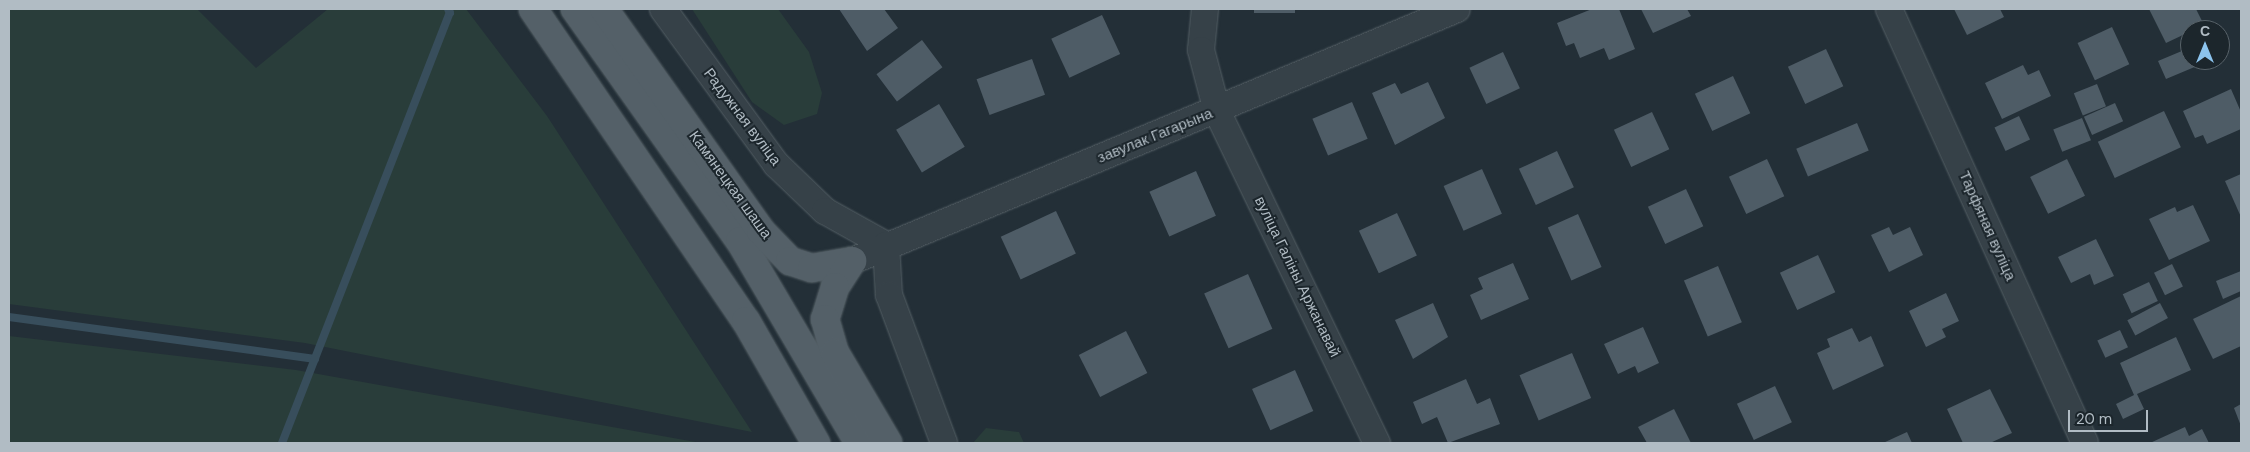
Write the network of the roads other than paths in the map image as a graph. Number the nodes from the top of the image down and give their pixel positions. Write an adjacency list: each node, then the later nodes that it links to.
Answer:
1 (533, 9): 11 (main road)
2 (575, 9): 12 (main road)
3 (604, 9): 10 (main road, Камянецкая шаша)
4 (663, 9): 9 (street, Радужная вуліца)
5 (1205, 9): 8 (street, вуліца Галіны Аржанавай)
6 (1457, 9): 8 (street, завулак Гагарына)
7 (1889, 9): 16 (street, Тарфяная вуліца)
8 (1217, 111): 9 (street, завулак Гагарына); 15 (street, вуліца Галіны Аржанавай)
9 (886, 245): 10 (street, завулак Гагарына); 14 (street)
10 (852, 261): 13 (main road)
11 (816, 443)
12 (859, 443)
13 (888, 443)
14 (944, 443)
15 (1377, 443)
16 (2086, 443)

